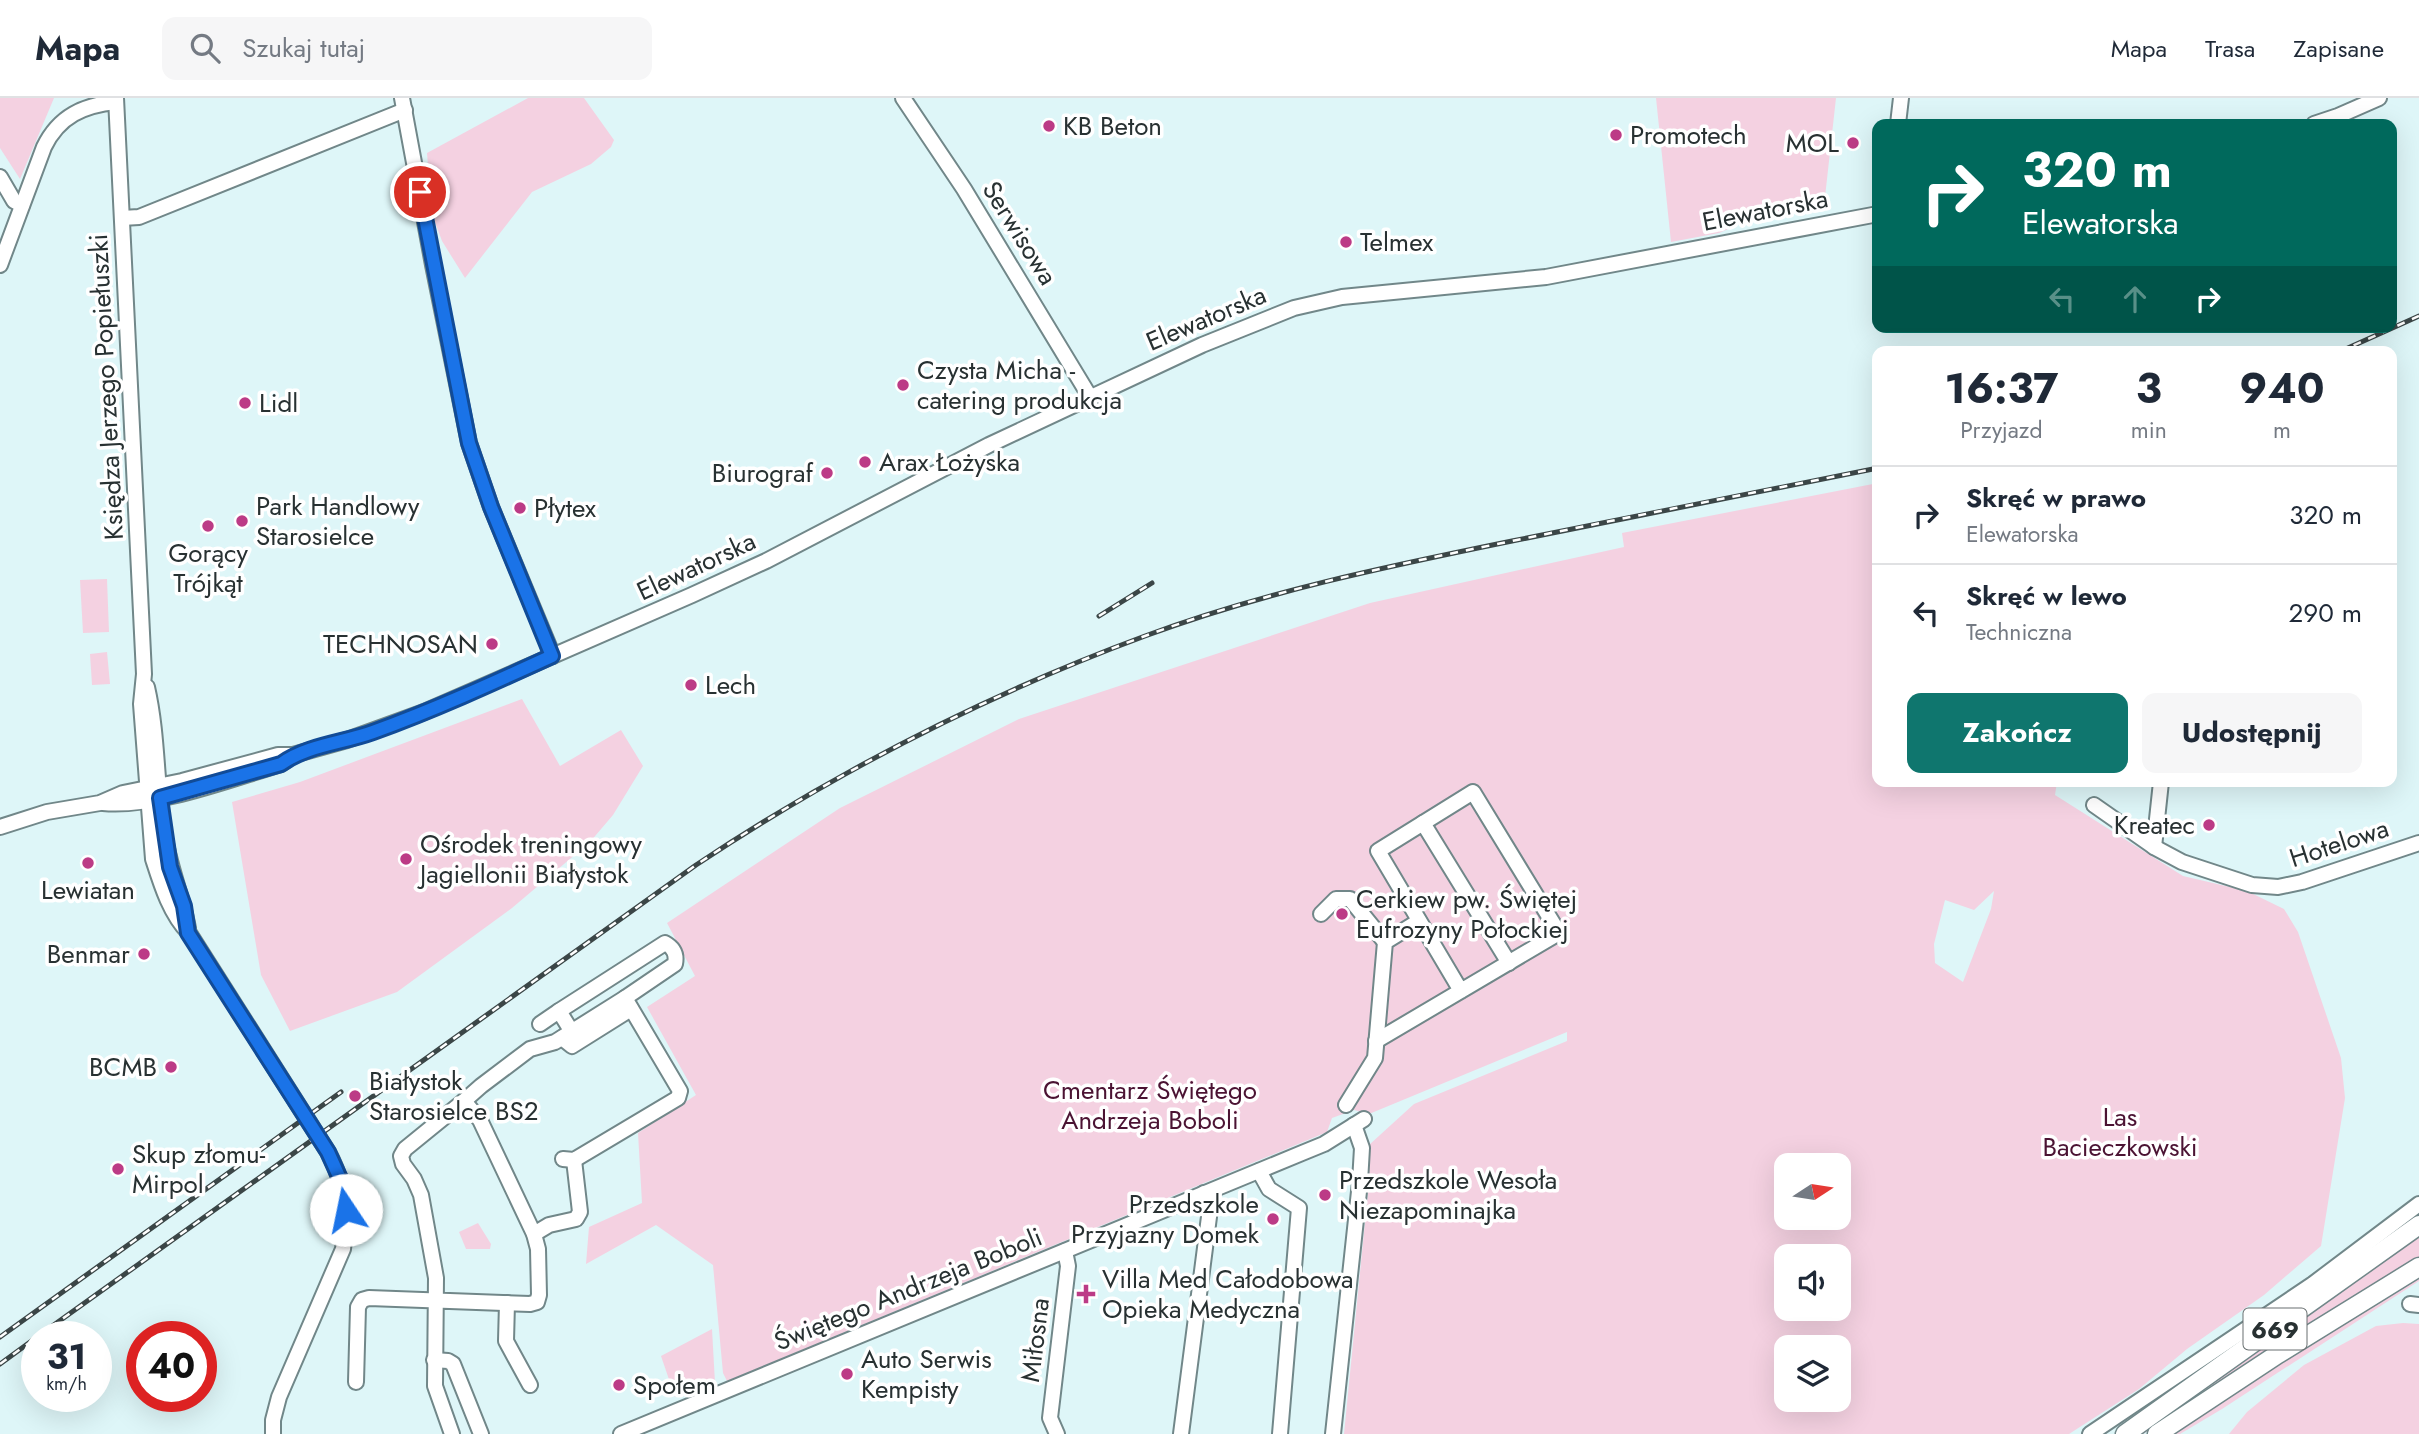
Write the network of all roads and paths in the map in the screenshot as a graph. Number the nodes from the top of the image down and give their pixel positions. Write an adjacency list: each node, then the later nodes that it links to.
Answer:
1 (904, 98): 13 (street, Serwisowa)
2 (1901, 98): 6 (street)
3 (2379, 98): 7 (street)
4 (116, 100): 9 (street); 11 (street, Księdza Jerzego Popiełuszki)
5 (403, 104): 11 (street); 14 (street)
6 (1899, 119)
7 (2326, 119)
8 (0, 177): 9 (street)
9 (22, 205): 12 (street)
10 (1872, 215): 13 (street, Elewatorska)
11 (122, 219): 16 (street, Księdza Jerzego Popiełuszki)
12 (0, 265)
13 (1090, 397): 14 (street, Elewatorska)
14 (552, 656): 16 (street, Elewatorska)
15 (2160, 787): 21 (street)
16 (153, 793): 19 (street, Elewatorska); 46 (street, Księdza Jerzego Popiełuszki)
17 (2094, 805): 21 (street, Hotelowa)
18 (1423, 823): 23 (street); 25 (street); 25 (street)
19 (0, 827)
20 (2419, 843): 21 (street, Hotelowa)
21 (2154, 847)
22 (1321, 914): 24 (street)
23 (1419, 921): 24 (street); 26 (street)
24 (1385, 942): 31 (street)
25 (1509, 963): 26 (street)
26 (1461, 991): 31 (street)
27 (628, 1003): 28 (street); 30 (street); 38 (street)
28 (559, 1011): 29 (street); 30 (street)
29 (540, 1024)
30 (567, 1035): 32 (street)
31 (1376, 1041): 33 (street)
32 (464, 1101): 38 (street); 41 (street)
33 (1346, 1105)
34 (1259, 1171): 35 (street, Świętego Andrzeja Boboli); 52 (street); 53 (street, Świętego Andrzeja Boboli)
35 (1204, 1193): 39 (street, Świętego Andrzeja Boboli); 51 (street)
36 (2419, 1204): 54 (street)
37 (2419, 1225): 55 (main road, 669)
38 (534, 1234): 42 (street)
39 (1065, 1251): 49 (street, Świętego Andrzeja Boboli); 50 (street, Miłosna)
40 (2419, 1266): 56 (main road, 669)
41 (437, 1300): 42 (street); 43 (street); 44 (street)
42 (507, 1303): 45 (street)
43 (434, 1360): 47 (street); 48 (street)
44 (356, 1381)
45 (530, 1385)
46 (273, 1434)
47 (452, 1434)
48 (481, 1434)
49 (621, 1434)
50 (1057, 1434)
51 (1181, 1434)
52 (1280, 1434)
53 (1334, 1434)
54 (2090, 1434)
55 (2125, 1434)
56 (2157, 1434)

